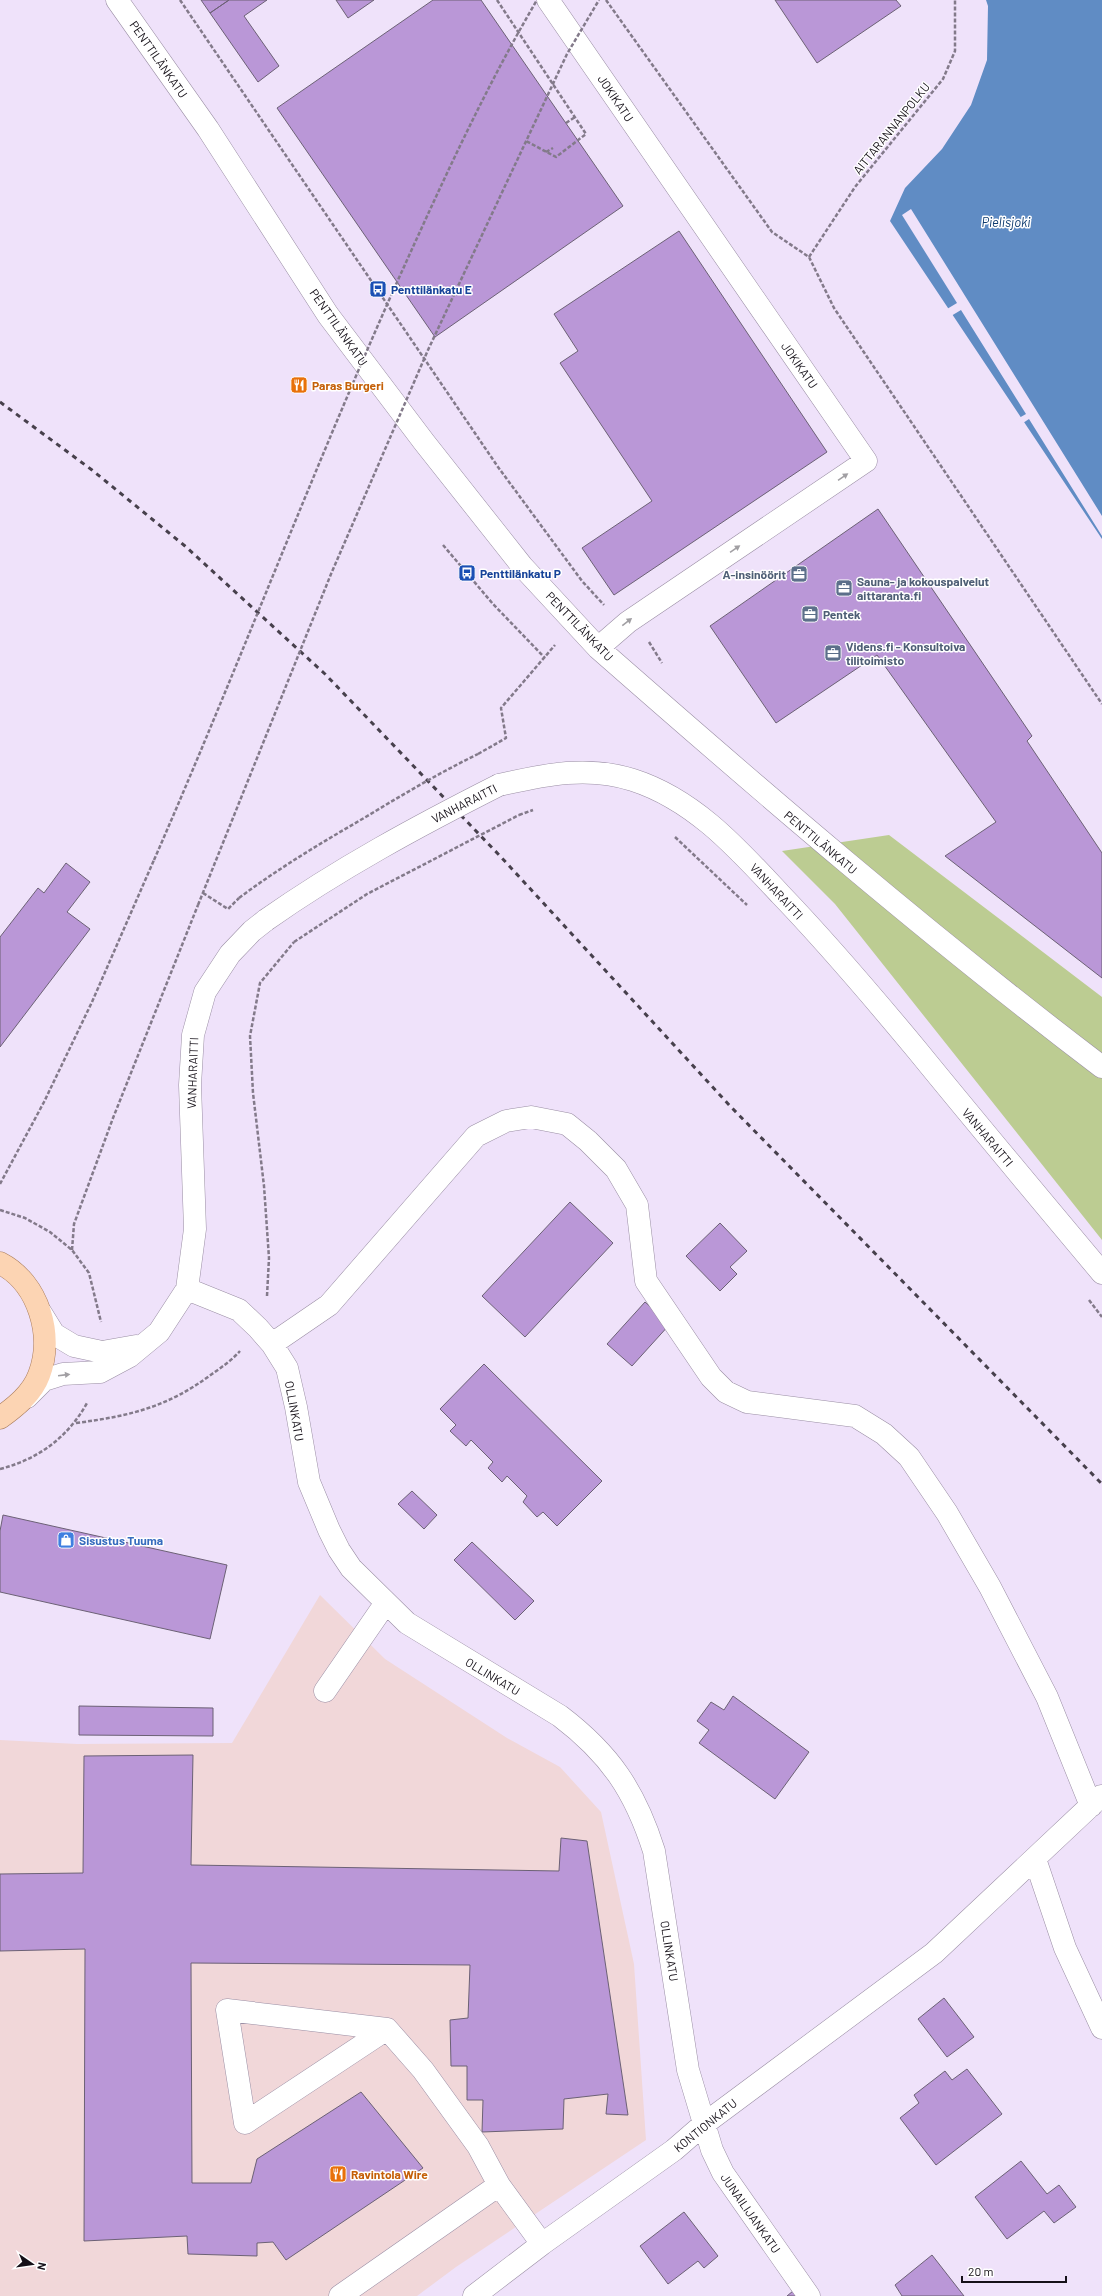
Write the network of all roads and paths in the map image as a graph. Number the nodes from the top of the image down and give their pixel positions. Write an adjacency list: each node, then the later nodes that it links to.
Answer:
1 (117, 0): 17 (street, PENTTILÄNKATU)
2 (180, 0): 16 (path)
3 (497, 0): 9 (path)
4 (536, 0): 25 (path, bridge)
5 (548, 0): 16 (street, JOKIKATU, one-way to 5)
6 (599, 0): 11 (path, bridge)
7 (606, 0): 14 (path)
8 (955, 0): 14 (path, AITTARANNANPOLKU)
9 (575, 117): 10 (path); 13 (path)
10 (566, 123)
11 (526, 141): 13 (path); 22 (path, bridge)
12 (553, 148): 13 (path)
13 (546, 152)
14 (809, 257): 19 (path)
15 (442, 545): 22 (path, bridge)
16 (628, 622): 17 (street, JOKIKATU, one-way to 16); 18 (path)
17 (598, 648): 24 (street, PENTTILÄNKATU)
18 (663, 664)
19 (1102, 704)
20 (536, 809): 33 (path, bridge)
21 (673, 835): 23 (path)
22 (203, 893): 26 (path, bridge)
23 (752, 910)
24 (1102, 1067)
25 (0, 1184)
26 (72, 1250)
27 (0, 1263): 31 (main road)
28 (1102, 1272): 29 (street, VANHARAITTI, bridge)
29 (186, 1289): 33 (street, OLLINKATU); 34 (street, VANHARAITTI)
30 (1088, 1299): 32 (path)
31 (41, 1313): 34 (street); 35 (main road)
32 (1102, 1317)
33 (265, 1336): 37 (path); 38 (street, OLLINKATU); 40 (street)
34 (146, 1344): 35 (street, VANHARAITTI, one-way to 34)
35 (20, 1403): 36 (main road)
36 (0, 1418)
37 (76, 1423)
38 (385, 1604): 39 (street); 44 (street, OLLINKATU)
39 (325, 1691)
40 (1097, 1800): 41 (street, KONTIONKATU)
41 (1035, 1859): 42 (street); 44 (street, KONTIONKATU)
42 (1102, 2028)
43 (387, 2029): 43 (street); 45 (street)
44 (704, 2124): 46 (street, KONTIONKATU); 49 (street, JUNAILIJANKATU)
45 (499, 2184): 46 (street); 47 (street)
46 (542, 2244): 48 (street, KONTIONKATU)
47 (340, 2296)
48 (474, 2296)
49 (809, 2296)

